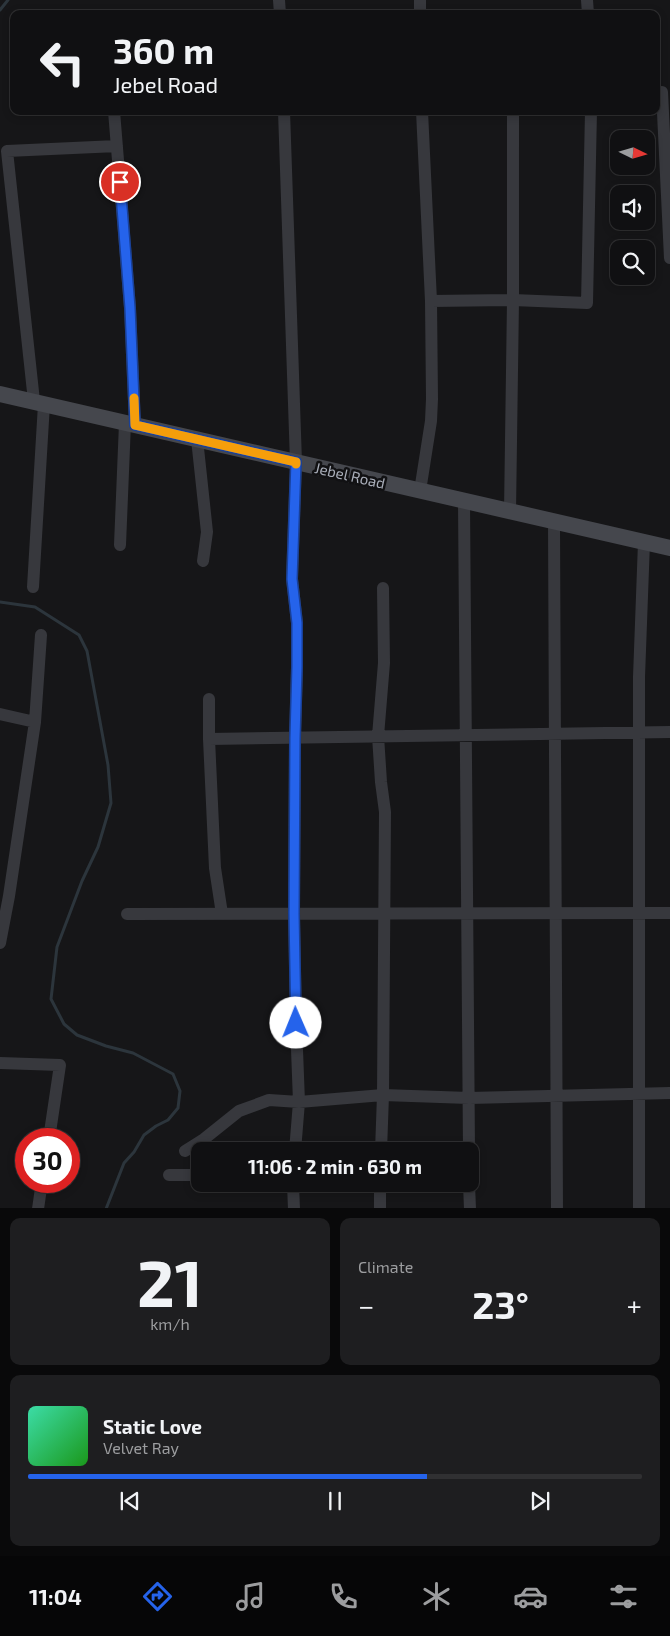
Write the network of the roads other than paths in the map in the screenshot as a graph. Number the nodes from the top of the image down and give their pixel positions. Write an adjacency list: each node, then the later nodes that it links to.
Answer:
1 (663, 92): 8 (street)
2 (114, 115): 7 (street)
3 (284, 115): 15 (street)
4 (422, 115): 10 (street)
5 (513, 115): 9 (street)
6 (591, 115): 9 (street)
7 (117, 146): 12 (street); 13 (street)
8 (670, 258)
9 (513, 300): 10 (street); 18 (street)
10 (431, 301): 16 (street)
11 (0, 394): 12 (main road, Jebel Road)
12 (39, 403): 13 (main road, Jebel Road); 24 (street)
13 (130, 424): 14 (main road, Jebel Road); 21 (street)
14 (197, 439): 15 (main road, Jebel Road); 23 (street)
15 (296, 462): 16 (main road, Jebel Road); 35 (street)
16 (420, 491): 17 (main road, Jebel Road)
17 (464, 501): 18 (main road, Jebel Road); 33 (street)
18 (510, 512): 19 (main road, Jebel Road)
19 (554, 522): 20 (main road, Jebel Road); 32 (street)
20 (644, 542): 22 (main road, Jebel Road); 31 (street)
21 (120, 545)
22 (670, 548)
23 (203, 561)
24 (33, 587)
25 (383, 588): 34 (street)
26 (40, 635): 29 (street)
27 (209, 698): 36 (street)
28 (0, 714): 29 (street)
29 (34, 722): 37 (street)
30 (670, 732): 31 (street)
31 (639, 733): 32 (street); 40 (street)
32 (555, 734): 33 (street); 39 (street)
33 (466, 735): 34 (street); 38 (street)
34 (378, 736): 35 (street); 45 (street)
35 (295, 738): 36 (street); 44 (street)
36 (209, 739): 43 (street)
37 (4, 895): 46 (street)
38 (467, 913): 39 (street); 45 (street); 52 (street)
39 (556, 913): 40 (street); 51 (street)
40 (639, 913): 41 (street); 48 (street)
41 (670, 913)
42 (127, 914): 43 (street)
43 (222, 914): 44 (street)
44 (294, 914): 45 (street); 53 (street)
45 (384, 914): 50 (street)
46 (0, 943)
47 (0, 1063): 54 (street)
48 (639, 1093): 49 (street); 51 (street); 70 (street)
49 (670, 1093)
50 (383, 1095): 52 (street); 53 (street); 56 (street)
51 (557, 1096): 52 (street); 69 (street)
52 (469, 1098): 57 (street)
53 (299, 1102): 55 (street); 58 (street)
54 (51, 1128)
55 (296, 1142)
56 (381, 1142)
57 (469, 1142)
58 (185, 1151)
59 (169, 1175): 60 (street)
60 (191, 1175)
61 (293, 1192): 66 (street)
62 (380, 1192): 67 (street)
63 (470, 1192): 68 (street)
64 (40, 1193): 65 (street)
65 (38, 1208)
66 (294, 1208)
67 (380, 1208)
68 (470, 1208)
69 (557, 1208)
70 (639, 1208)

